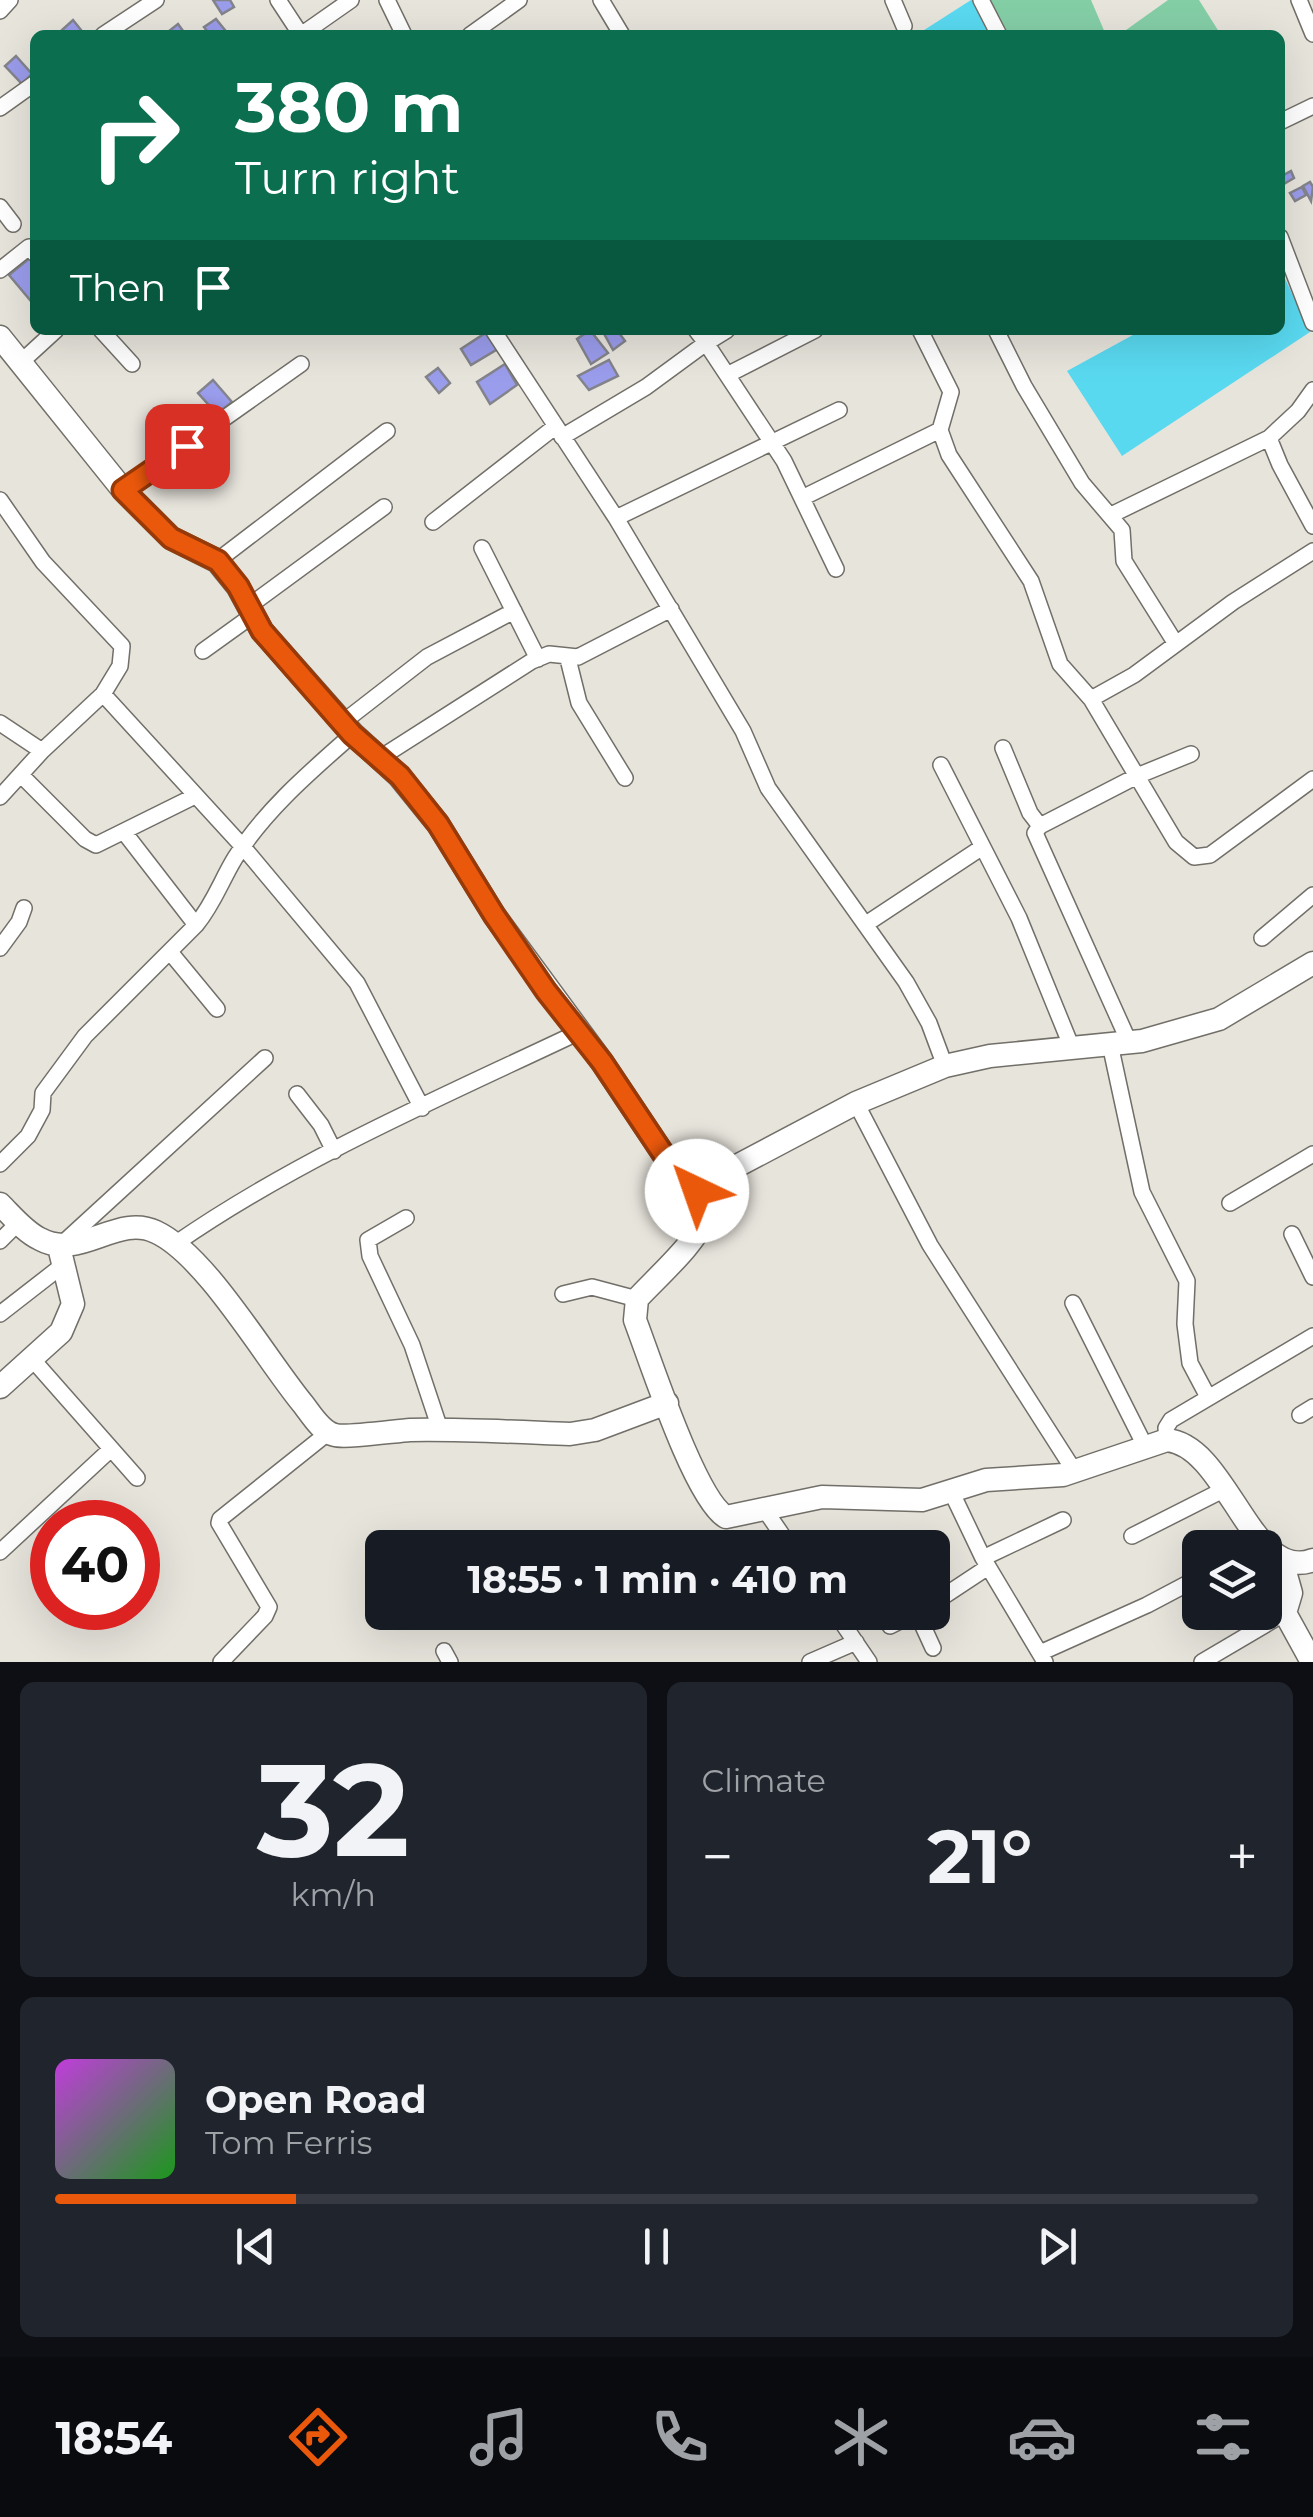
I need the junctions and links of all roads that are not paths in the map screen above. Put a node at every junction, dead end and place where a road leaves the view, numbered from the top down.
1 (10, 0) edge
2 (156, 0) edge
3 (278, 0) edge
4 (352, 0) edge
5 (387, 0) edge
6 (519, 0) edge
7 (601, 0) edge
8 (893, 0) edge
9 (982, 0) edge
10 (1299, 0) edge
11 (0, 10) edge
12 (126, 19) junction
13 (904, 26) dead end
14 (110, 30) edge
15 (135, 30) edge
16 (298, 30) edge
17 (308, 30) edge
18 (402, 30) edge
19 (483, 30) edge
20 (619, 30) edge
21 (997, 30) edge
22 (1313, 34) edge
23 (30, 87) edge
24 (1313, 106) edge
25 (0, 108) edge
26 (1285, 120) edge
27 (0, 207) edge
28 (12, 224) dead end
29 (30, 248) edge
30 (1285, 251) edge
31 (0, 270) edge
32 (1313, 323) edge
33 (51, 335) edge
34 (105, 335) edge
35 (496, 335) edge
36 (798, 335) edge
37 (922, 335) edge
38 (998, 335) edge
39 (701, 336) edge
40 (0, 338) edge
41 (20, 363) junction
42 (132, 364) dead end
43 (301, 364) dead end
44 (729, 374) junction
45 (1313, 390) edge
46 (839, 410) dead end
47 (940, 430) junction
48 (387, 431) dead end
49 (559, 431) junction
50 (1270, 438) junction
51 (773, 442) junction
52 (123, 490) junction
53 (802, 498) junction
54 (0, 500) edge
55 (384, 506) dead end
56 (1111, 515) junction
57 (616, 518) junction
58 (433, 522) dead end
59 (1313, 526) edge
60 (482, 548) dead end
61 (1313, 552) edge
62 (218, 561) junction
63 (836, 569) dead end
64 (670, 610) junction
65 (251, 611) junction
66 (514, 611) junction
67 (1176, 644) junction
68 (204, 652) dead end
69 (538, 658) junction
70 (568, 658) junction
71 (103, 694) junction
72 (1090, 699) junction
73 (0, 723) edge
74 (347, 728) junction
75 (1003, 748) dead end
76 (42, 752) junction
77 (1191, 754) dead end
78 (380, 758) junction
79 (942, 765) dead end
80 (22, 776) junction
81 (1137, 776) junction
82 (625, 778) dead end
83 (1313, 779) edge
84 (195, 796) junction
85 (0, 798) edge
86 (1040, 826) junction
87 (124, 832) junction
88 (244, 848) junction
89 (981, 848) junction
90 (1313, 895) edge
91 (24, 908) dead end
92 (866, 924) junction
93 (196, 925) junction
94 (1262, 938) dead end
95 (0, 948) edge
96 (170, 952) junction
97 (1313, 963) edge
98 (217, 1008) dead end
99 (578, 1032) junction
100 (1119, 1043) junction
101 (1072, 1048) junction
102 (265, 1058) dead end
103 (944, 1066) junction
104 (297, 1094) dead end
105 (856, 1102) junction
106 (422, 1108) junction
107 (334, 1151) junction
108 (1313, 1154) edge
109 (0, 1164) edge
110 (697, 1188) junction
111 (1230, 1203) dead end
112 (0, 1204) edge
113 (406, 1218) dead end
114 (19, 1222) junction
115 (1292, 1234) dead end
116 (0, 1242) edge
117 (175, 1244) junction
118 (61, 1256) junction
119 (1313, 1277) edge
120 (563, 1294) dead end
121 (638, 1299) junction
122 (1073, 1303) dead end
123 (0, 1314) edge
124 (1313, 1336) edge
125 (32, 1360) junction
126 (0, 1387) edge
127 (1208, 1397) junction
128 (668, 1403) junction
129 (329, 1432) junction
130 (442, 1432) junction
131 (1156, 1443) junction
132 (111, 1449) junction
133 (1075, 1472) junction
134 (137, 1478) dead end
135 (1225, 1488) junction
136 (951, 1491) junction
137 (765, 1510) junction
138 (1063, 1520) dead end
139 (779, 1530) edge
140 (1249, 1530) edge
141 (1132, 1536) dead end
142 (0, 1552) edge
143 (1282, 1561) joint
144 (1313, 1561) edge
145 (986, 1562) junction
146 (1182, 1587) edge
147 (950, 1590) edge
148 (1285, 1614) junction
149 (848, 1630) edge
150 (925, 1630) edge
151 (856, 1642) junction
152 (934, 1648) dead end
153 (1042, 1658) edge
154 (221, 1662) edge
155 (810, 1662) edge
156 (868, 1662) edge
157 (1202, 1662) edge
158 (1312, 1662) edge

1 - 11 street
2 - 12 street
3 - 16 street
4 - 17 street
5 - 18 street
6 - 19 street
7 - 20 street
8 - 13 street
9 - 21 street
10 - 22 street
12 - 14 street
12 - 15 street
23 - 25 street
24 - 26 street
27 - 28 street
29 - 31 street
30 - 32 street
33 - 41 street
34 - 42 street
35 - 49 street
36 - 44 street
37 - 47 street
38 - 56 street
39 - 44 street
39 - 49 street
40 - 41 street
41 - 52 street
43 - 52 street
44 - 51 street
45 - 50 street
46 - 51 street
47 - 53 street
47 - 72 street
48 - 62 street
49 - 57 street
49 - 58 street
50 - 56 street
50 - 59 street
51 - 53 street
51 - 57 street
52 - 62 street
53 - 63 street
54 - 71 street
55 - 65 street
56 - 67 street
57 - 64 street
60 - 66 street
61 - 67 street
62 - 65 street
64 - 70 street
64 - 92 street
65 - 68 street
65 - 74 street
66 - 69 street
66 - 74 street
67 - 72 street
69 - 70 street
69 - 78 street
70 - 82 street
71 - 76 street
71 - 84 street
72 - 81 street
73 - 76 street
74 - 78 street
74 - 88 street
75 - 86 street
76 - 80 street
77 - 81 street
78 - 99 street
79 - 89 street
80 - 85 street
80 - 87 street
81 - 83 street
81 - 86 street
84 - 87 street
84 - 88 street
86 - 100 street
87 - 93 street
88 - 93 street
88 - 106 street
89 - 92 street
89 - 101 street
90 - 94 street
91 - 95 street
92 - 103 street
93 - 96 street
96 - 98 street
96 - 109 street
97 - 100 street
99 - 106 street
99 - 110 street
100 - 101 street
100 - 127 street
101 - 103 street
102 - 118 street
103 - 105 street
104 - 107 street
105 - 110 street
105 - 133 street
106 - 107 street
107 - 117 street
108 - 111 street
110 - 121 street
112 - 114 street
113 - 130 street
114 - 116 street
114 - 118 street
115 - 119 street
117 - 118 street
117 - 129 street
118 - 123 street
118 - 125 street
120 - 121 street
121 - 128 street
122 - 131 street
124 - 127 street
125 - 126 street
125 - 132 street
127 - 131 street
128 - 130 street
128 - 137 street
129 - 130 street
129 - 154 street
131 - 133 street
131 - 135 street
132 - 134 street
132 - 142 street
133 - 136 street
135 - 140 street
135 - 141 street
136 - 137 street
136 - 145 street
137 - 139 street
138 - 145 street
143 - 144 street
143 - 148 street
145 - 147 street
145 - 153 street
146 - 153 street
148 - 157 street
148 - 158 street
149 - 151 street
150 - 152 street
151 - 155 street
151 - 156 street

